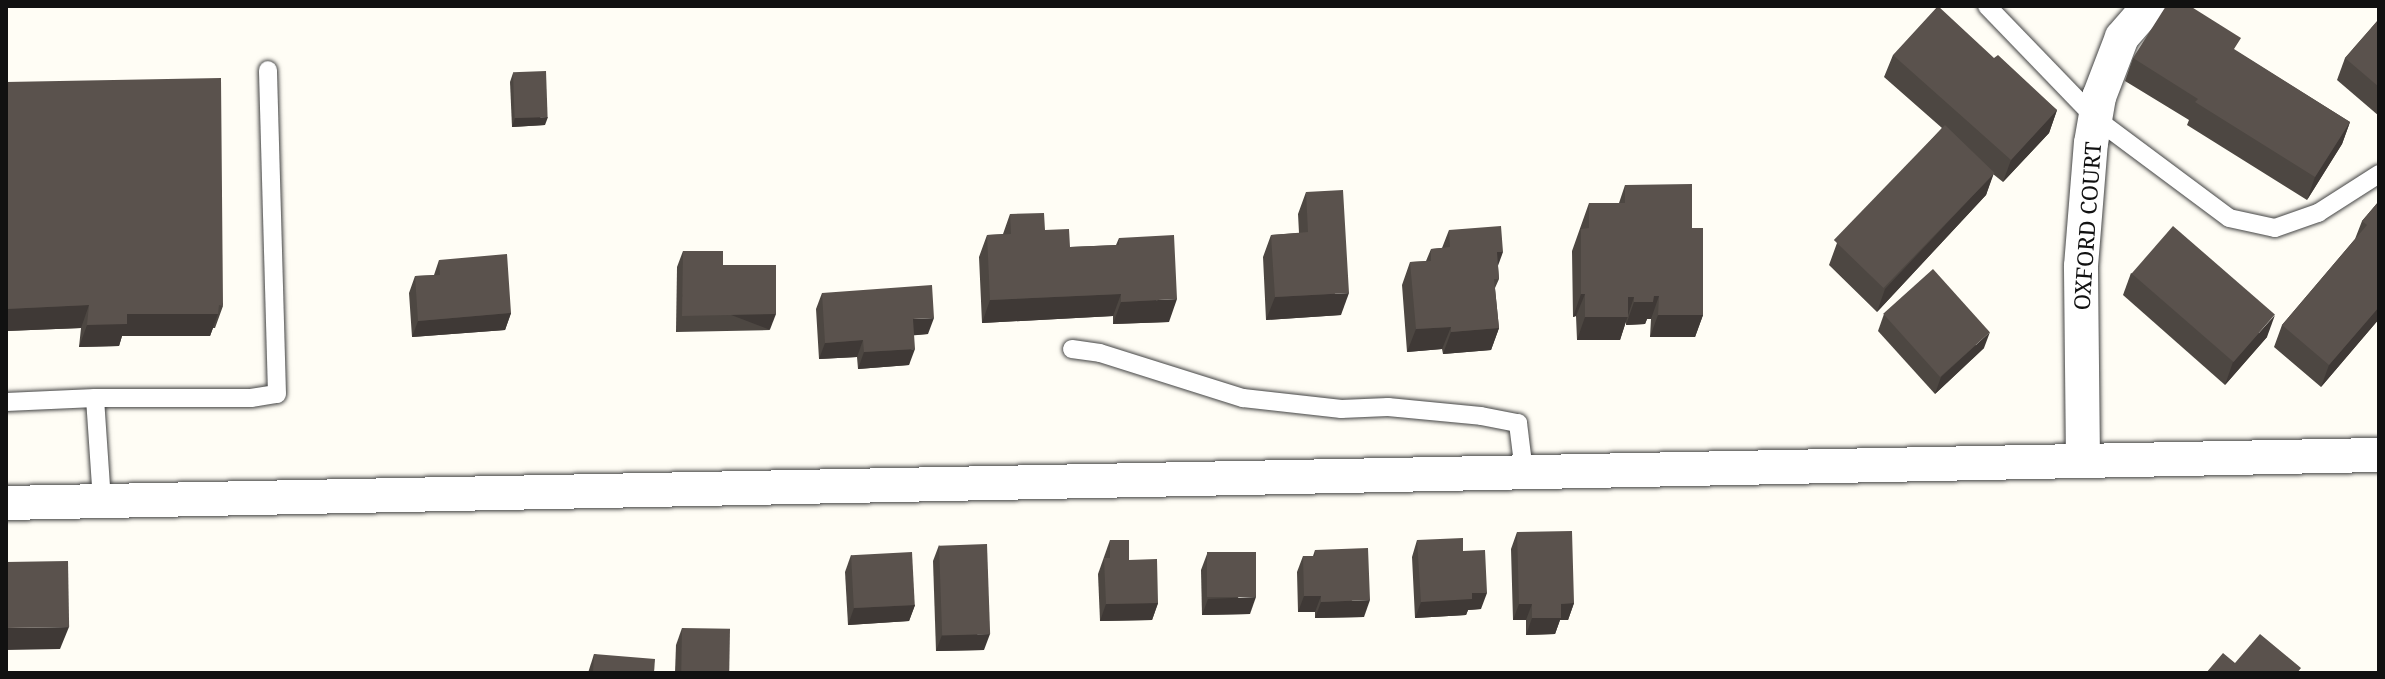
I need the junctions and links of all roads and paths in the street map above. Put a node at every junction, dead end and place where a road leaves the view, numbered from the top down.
1 (1987, 6) edge
2 (2149, 6) edge
3 (268, 70) dead end
4 (2095, 118) junction
5 (2379, 174) edge
6 (1072, 349) dead end
7 (95, 398) junction
8 (6, 402) edge
9 (2379, 455) edge
10 (2083, 461) junction
11 (1524, 472) junction
12 (102, 501) junction
13 (6, 503) edge

1 - 4 lane
2 - 4 street, OXFORD COURT
3 - 7 lane
4 - 5 lane
4 - 10 street, OXFORD COURT
6 - 11 lane
7 - 8 lane
7 - 12 lane
9 - 10 street
10 - 11 street
11 - 12 street
12 - 13 street

